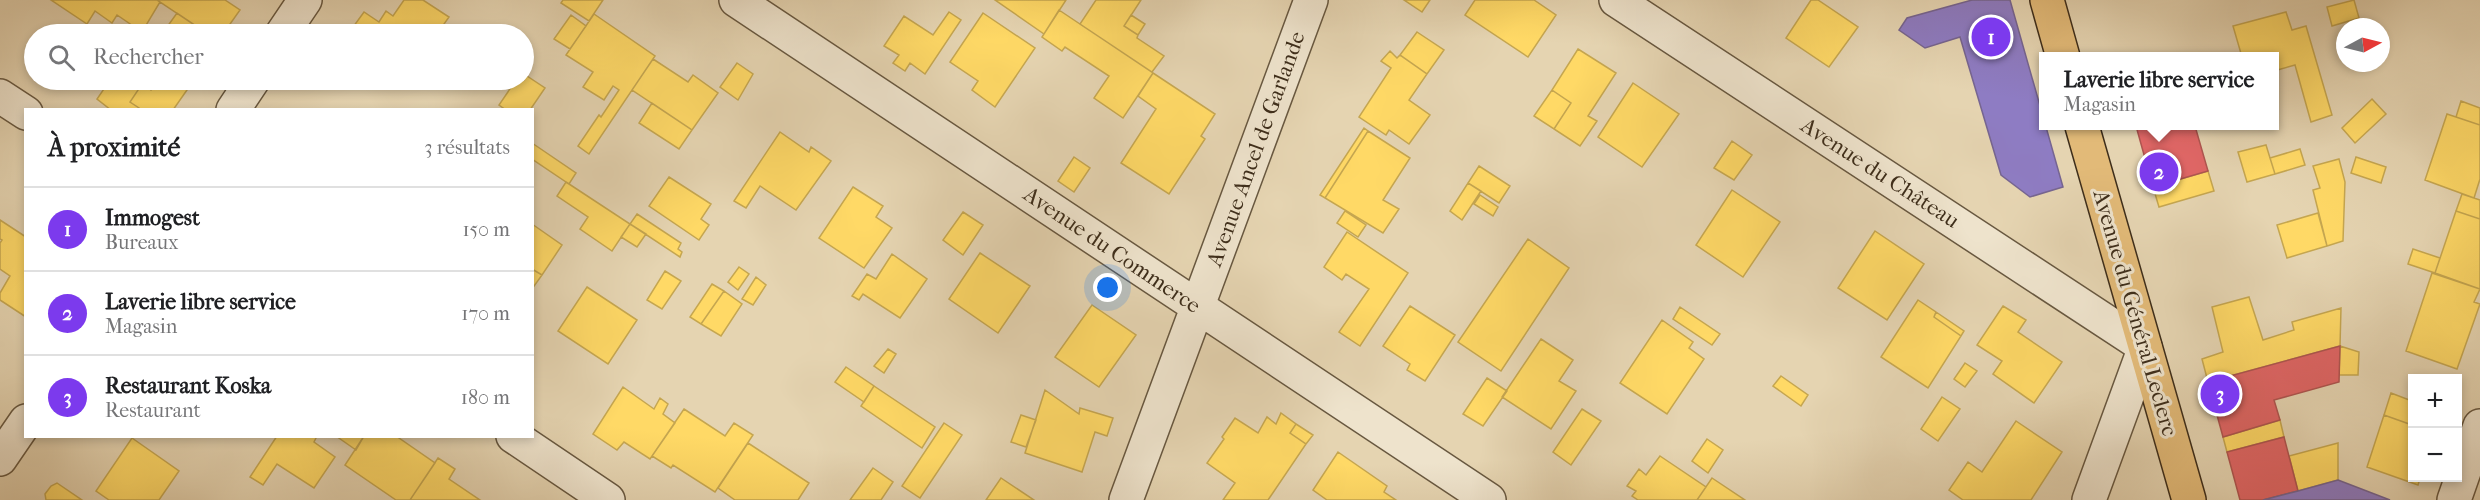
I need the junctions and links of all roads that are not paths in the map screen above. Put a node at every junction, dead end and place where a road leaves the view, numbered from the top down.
1 (305, 0) edge
2 (736, 0) edge
3 (1311, 0) edge
4 (1616, 0) edge
5 (2047, 0) edge
6 (289, 24) edge
7 (2062, 52) edge
8 (246, 90) edge
9 (0, 96) edge
10 (234, 108) edge
11 (24, 112) edge
12 (2083, 130) edge
13 (1198, 307) junction
14 (2145, 347) junction
15 (24, 424) edge
16 (2480, 426) edge
17 (516, 438) edge
18 (0, 459) edge
19 (608, 500) edge
20 (1126, 500) edge
21 (1489, 500) edge
22 (2089, 500) edge
23 (2189, 500) edge
24 (2454, 500) edge

1 - 6 street
2 - 13 street, Avenue du Commerce
3 - 13 street, Avenue Ancel de Garlande
4 - 14 street, Avenue du Château
5 - 7 main road
8 - 10 street
9 - 11 street
12 - 14 main road, Avenue du Général Leclerc
13 - 20 street, Avenue Ancel de Garlande
13 - 21 street, Avenue du Commerce
14 - 22 street
14 - 23 main road, Avenue du Général Leclerc
15 - 18 street
16 - 24 street
17 - 19 street

